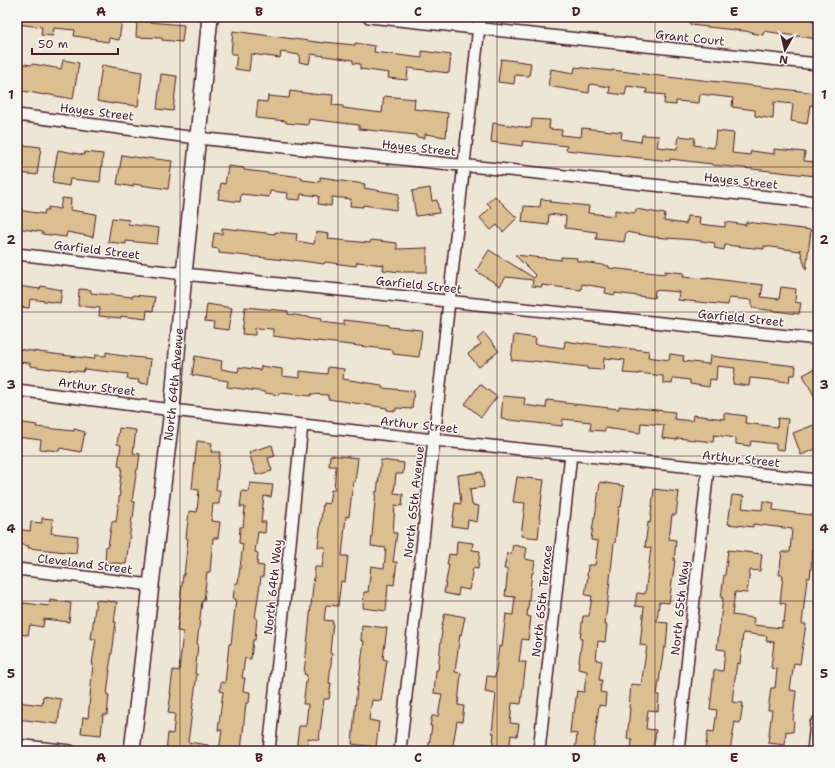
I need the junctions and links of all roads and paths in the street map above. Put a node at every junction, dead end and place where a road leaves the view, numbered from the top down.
1 (210, 17) edge
2 (369, 17) edge
3 (480, 17) edge
4 (478, 29) junction
5 (818, 64) edge
6 (17, 115) edge
7 (197, 138) junction
8 (463, 166) junction
9 (818, 202) edge
10 (17, 254) edge
11 (184, 274) junction
12 (449, 301) junction
13 (818, 339) edge
14 (17, 390) edge
15 (172, 410) junction
16 (302, 425) junction
17 (434, 440) junction
18 (571, 454) junction
19 (708, 468) junction
20 (818, 480) edge
21 (17, 569) edge
22 (151, 585) junction
23 (818, 724) edge
24 (17, 745) edge
25 (70, 751) edge
26 (132, 751) edge
27 (269, 751) edge
28 (400, 751) edge
29 (539, 751) edge
30 (678, 751) edge
31 (815, 751) edge

1 - 7 street, North 64th Avenue
2 - 4 street, Grant Court
3 - 4 street, North 65th Avenue
4 - 5 street, Grant Court
4 - 8 street, North 65th Avenue
6 - 7 street, Hayes Street
7 - 8 street, Hayes Street
7 - 11 street, North 64th Avenue
8 - 9 street, Hayes Street
8 - 12 street, North 65th Avenue
10 - 11 street, Garfield Street
11 - 12 street, Garfield Street
11 - 15 street, North 64th Avenue
12 - 13 street, Garfield Street
12 - 17 street, North 65th Avenue
14 - 15 street, Arthur Street
15 - 16 street, Arthur Street
15 - 22 street, North 64th Avenue
16 - 17 street, Arthur Street
16 - 27 street, North 64th Way
17 - 18 street, Arthur Street
17 - 28 street, North 65th Avenue
18 - 19 street, Arthur Street
18 - 29 street, North 65th Terrace
19 - 20 street, Arthur Street
19 - 30 street, North 65th Way
21 - 22 street, Cleveland Street
22 - 26 street, North 64th Avenue
23 - 31 street
24 - 25 street

